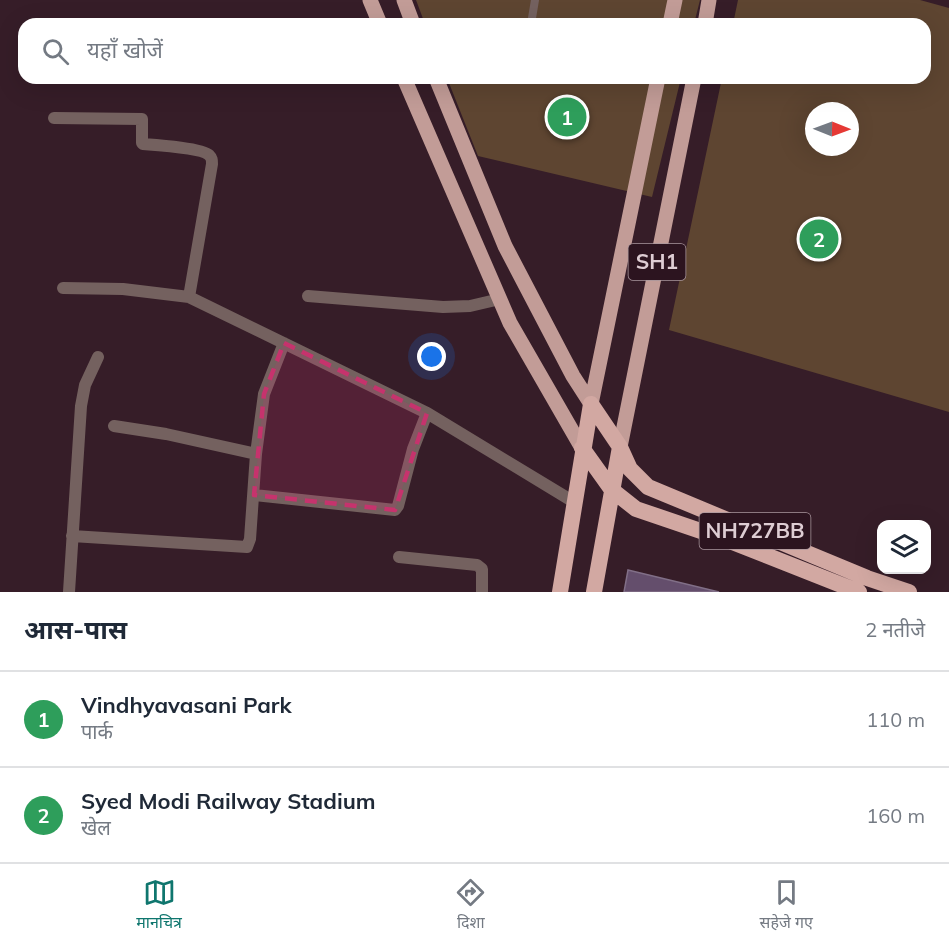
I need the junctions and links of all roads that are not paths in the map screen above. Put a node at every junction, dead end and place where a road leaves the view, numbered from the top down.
1 (370, 0) edge
2 (404, 0) edge
3 (535, 0) edge
4 (675, 0) edge
5 (709, 0) edge
6 (378, 18) edge
7 (412, 18) edge
8 (532, 18) edge
9 (671, 18) edge
10 (706, 18) edge
11 (407, 84) edge
12 (438, 84) edge
13 (657, 84) edge
14 (693, 84) edge
15 (54, 118) dead end
16 (63, 288) dead end
17 (308, 296) dead end
18 (189, 297) junction
19 (500, 299) junction
20 (284, 343) junction
21 (98, 357) dead end
22 (591, 404) junction
23 (426, 413) junction
24 (114, 426) dead end
25 (620, 447) junction
26 (582, 448) junction
27 (256, 454) junction
28 (612, 490) junction
29 (254, 495) junction
30 (574, 502) junction
31 (736, 523) junction
32 (72, 536) junction
33 (730, 541) junction
34 (399, 557) dead end
35 (862, 587) edge
36 (69, 592) edge
37 (482, 592) edge
38 (560, 592) edge
39 (594, 592) edge
40 (909, 592) edge

1 - 6 main road
2 - 7 main road
3 - 8 lane
4 - 9 main road
5 - 10 main road
11 - 19 main road
12 - 22 main road
13 - 22 main road, SH1
14 - 25 main road, SH1
15 - 18 street
16 - 18 street
17 - 19 street
18 - 20 street
19 - 26 main road
20 - 23 street
20 - 27 street
21 - 32 street
22 - 25 highway, NH727BB
22 - 26 highway
23 - 29 street
23 - 30 street
24 - 27 street
25 - 28 highway
25 - 31 highway, NH727BB
26 - 28 highway, NH727BB
26 - 30 highway
27 - 29 street
28 - 33 highway, NH727BB
28 - 39 highway
29 - 32 street
30 - 38 highway
31 - 33 highway
31 - 35 highway, NH727BB
32 - 36 street
33 - 35 highway, NH727BB
34 - 37 street
35 - 40 highway, NH727BB

